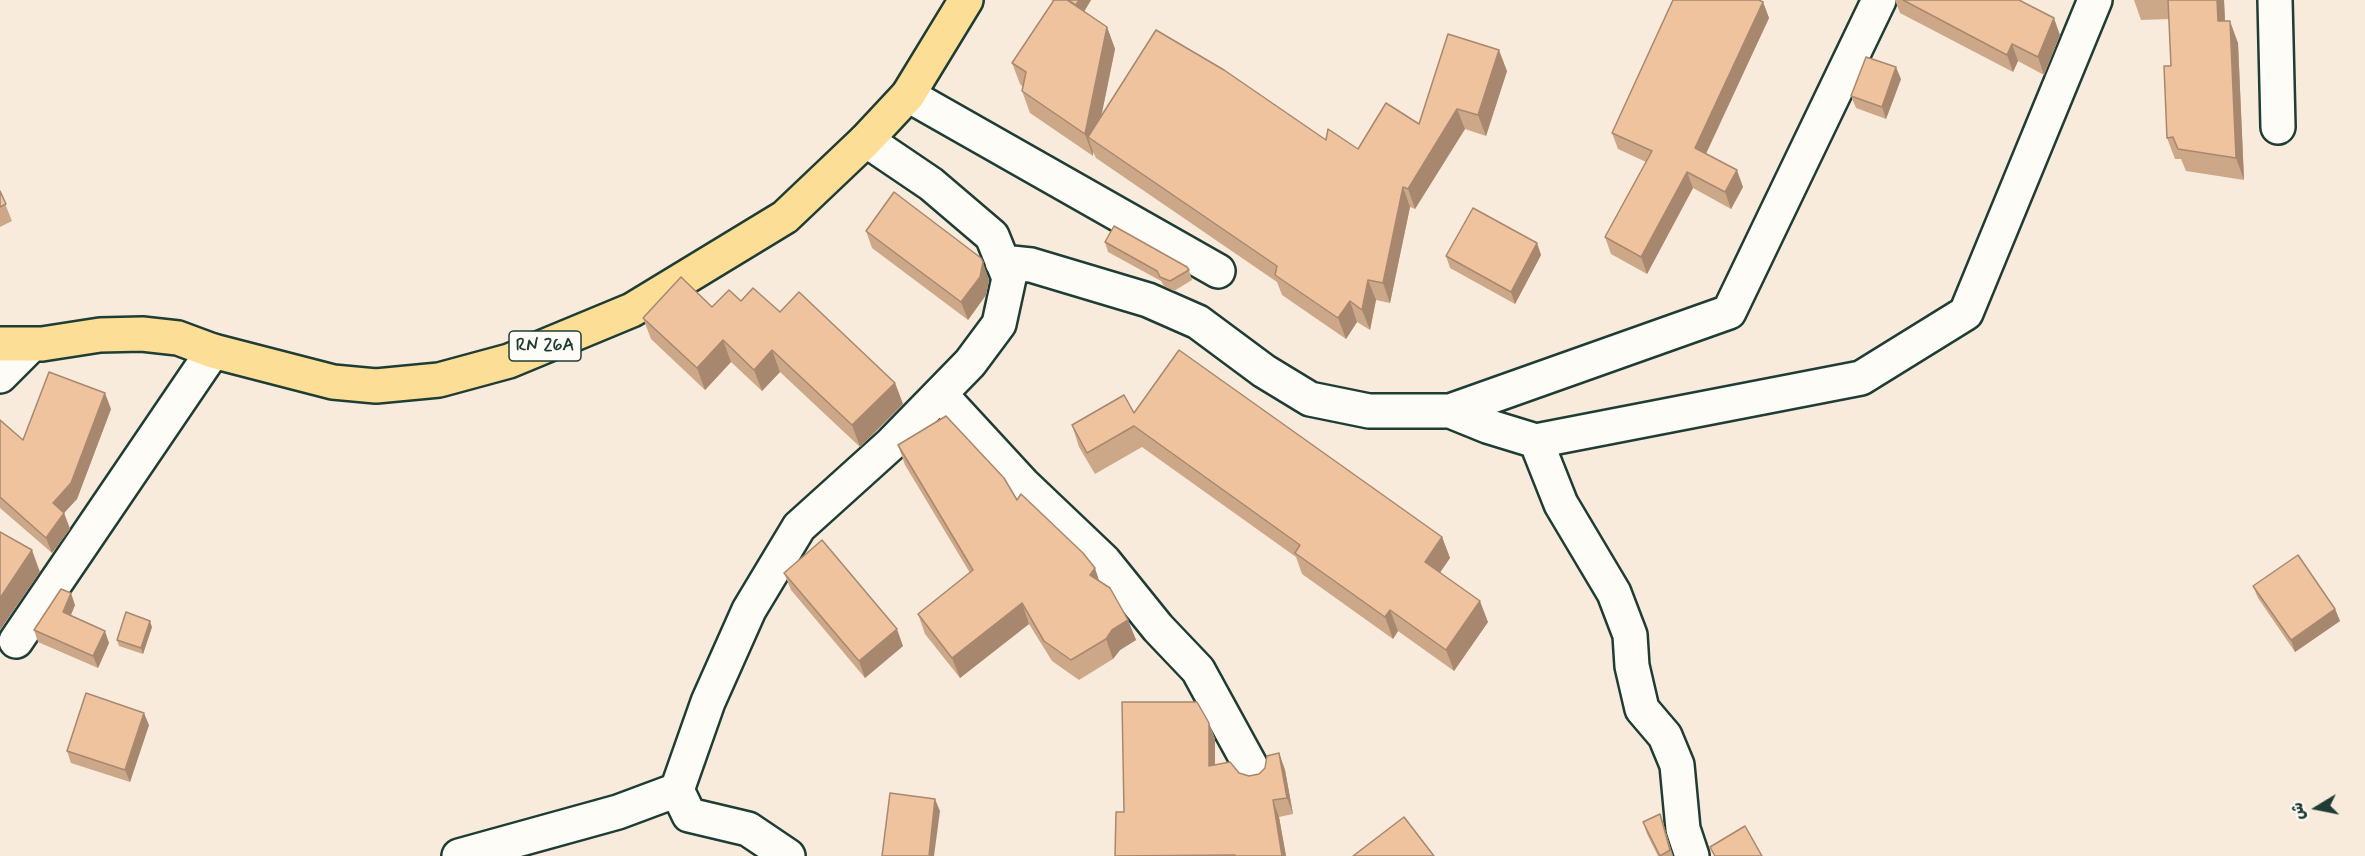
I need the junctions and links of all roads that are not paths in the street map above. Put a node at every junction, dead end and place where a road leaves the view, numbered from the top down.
1 (966, 0) edge
2 (1879, 0) edge
3 (2095, 0) edge
4 (2276, 0) edge
5 (908, 95) junction
6 (2278, 127) dead end
7 (866, 140) junction
8 (1002, 262) junction
9 (1218, 271) dead end
10 (15, 344) edge
11 (213, 351) junction
12 (0, 376) edge
13 (940, 394) junction
14 (1450, 411) junction
15 (1536, 441) junction
16 (16, 641) dead end
17 (1255, 774) edge
18 (677, 790) junction
19 (459, 856) edge
20 (788, 856) edge
21 (1692, 856) edge

1 - 5 main road, RN 26A
2 - 14 street
3 - 15 street
4 - 6 street
5 - 7 main road, RN 26A
5 - 9 street
7 - 8 street
7 - 11 main road, RN 26A
8 - 13 street
8 - 14 street
10 - 11 main road, RN 26A
10 - 12 street
11 - 16 street
13 - 17 street
13 - 18 street
14 - 15 street
15 - 21 street
18 - 19 street
18 - 20 street

